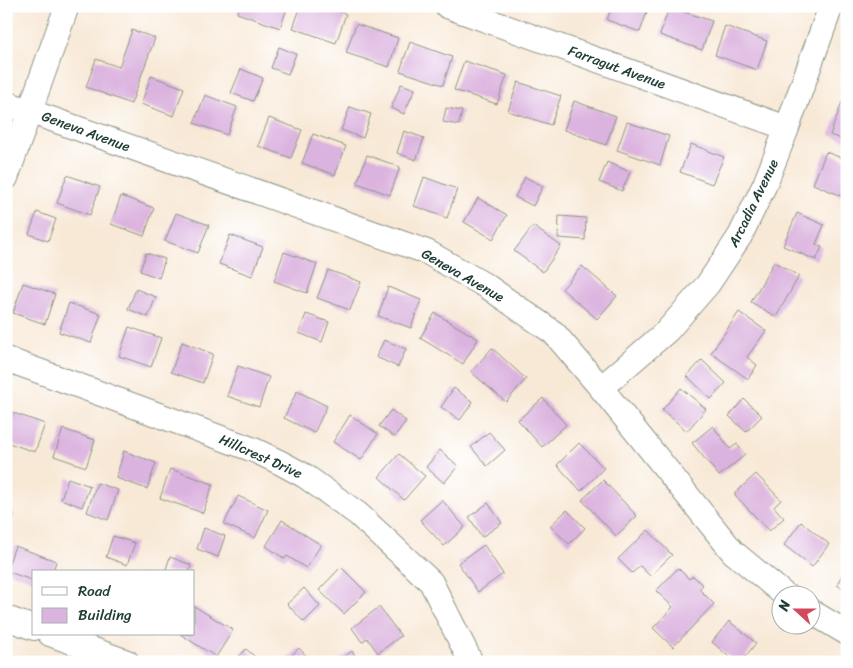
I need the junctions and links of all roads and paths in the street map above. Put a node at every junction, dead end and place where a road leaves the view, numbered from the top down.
1 (67, 6) edge
2 (447, 6) edge
3 (831, 6) edge
4 (6, 103) edge
5 (30, 111) junction
6 (787, 128) junction
7 (6, 178) edge
8 (6, 359) edge
9 (602, 388) junction
10 (774, 586) edge
11 (820, 617) edge
12 (6, 618) edge
13 (32, 627) edge
14 (847, 633) edge
15 (56, 636) edge
16 (127, 662) edge
17 (471, 662) edge

1 - 5 street
2 - 6 street, Farragut Avenue
3 - 6 street, Arcadia Avenue
4 - 5 street, Geneva Avenue
5 - 7 street
5 - 9 street, Geneva Avenue
6 - 9 street, Arcadia Avenue
8 - 17 street, Hillcrest Drive
9 - 10 street, Geneva Avenue
11 - 14 street
12 - 13 street
15 - 16 street

